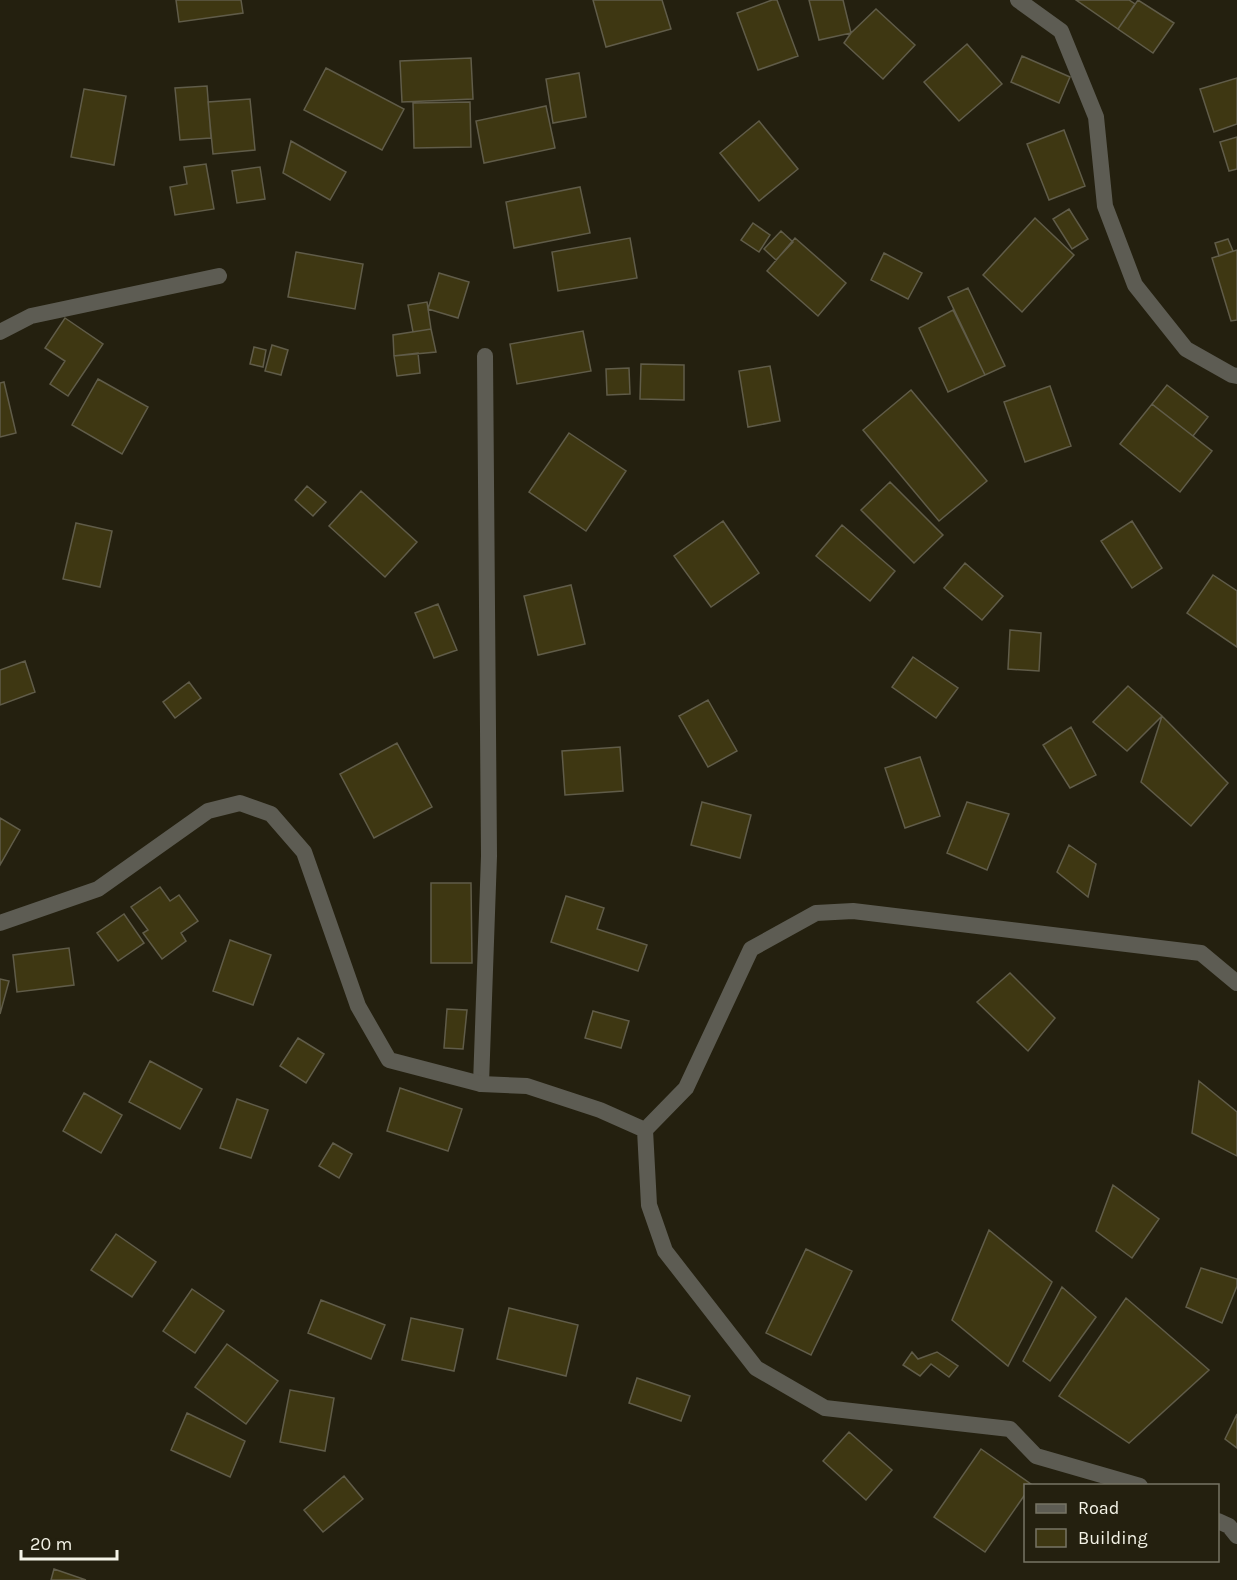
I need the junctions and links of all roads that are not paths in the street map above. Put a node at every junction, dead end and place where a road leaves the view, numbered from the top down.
1 (1018, 0) edge
2 (219, 276) dead end
3 (0, 332) edge
4 (485, 356) dead end
5 (1237, 376) edge
6 (0, 923) edge
7 (1237, 983) edge
8 (481, 1084) junction
9 (645, 1130) junction
10 (1136, 1484) edge
11 (1219, 1521) edge
12 (1237, 1536) edge

1 - 5 street
2 - 3 street
4 - 8 street
6 - 8 street
7 - 9 street
8 - 9 street
9 - 10 street
11 - 12 street

